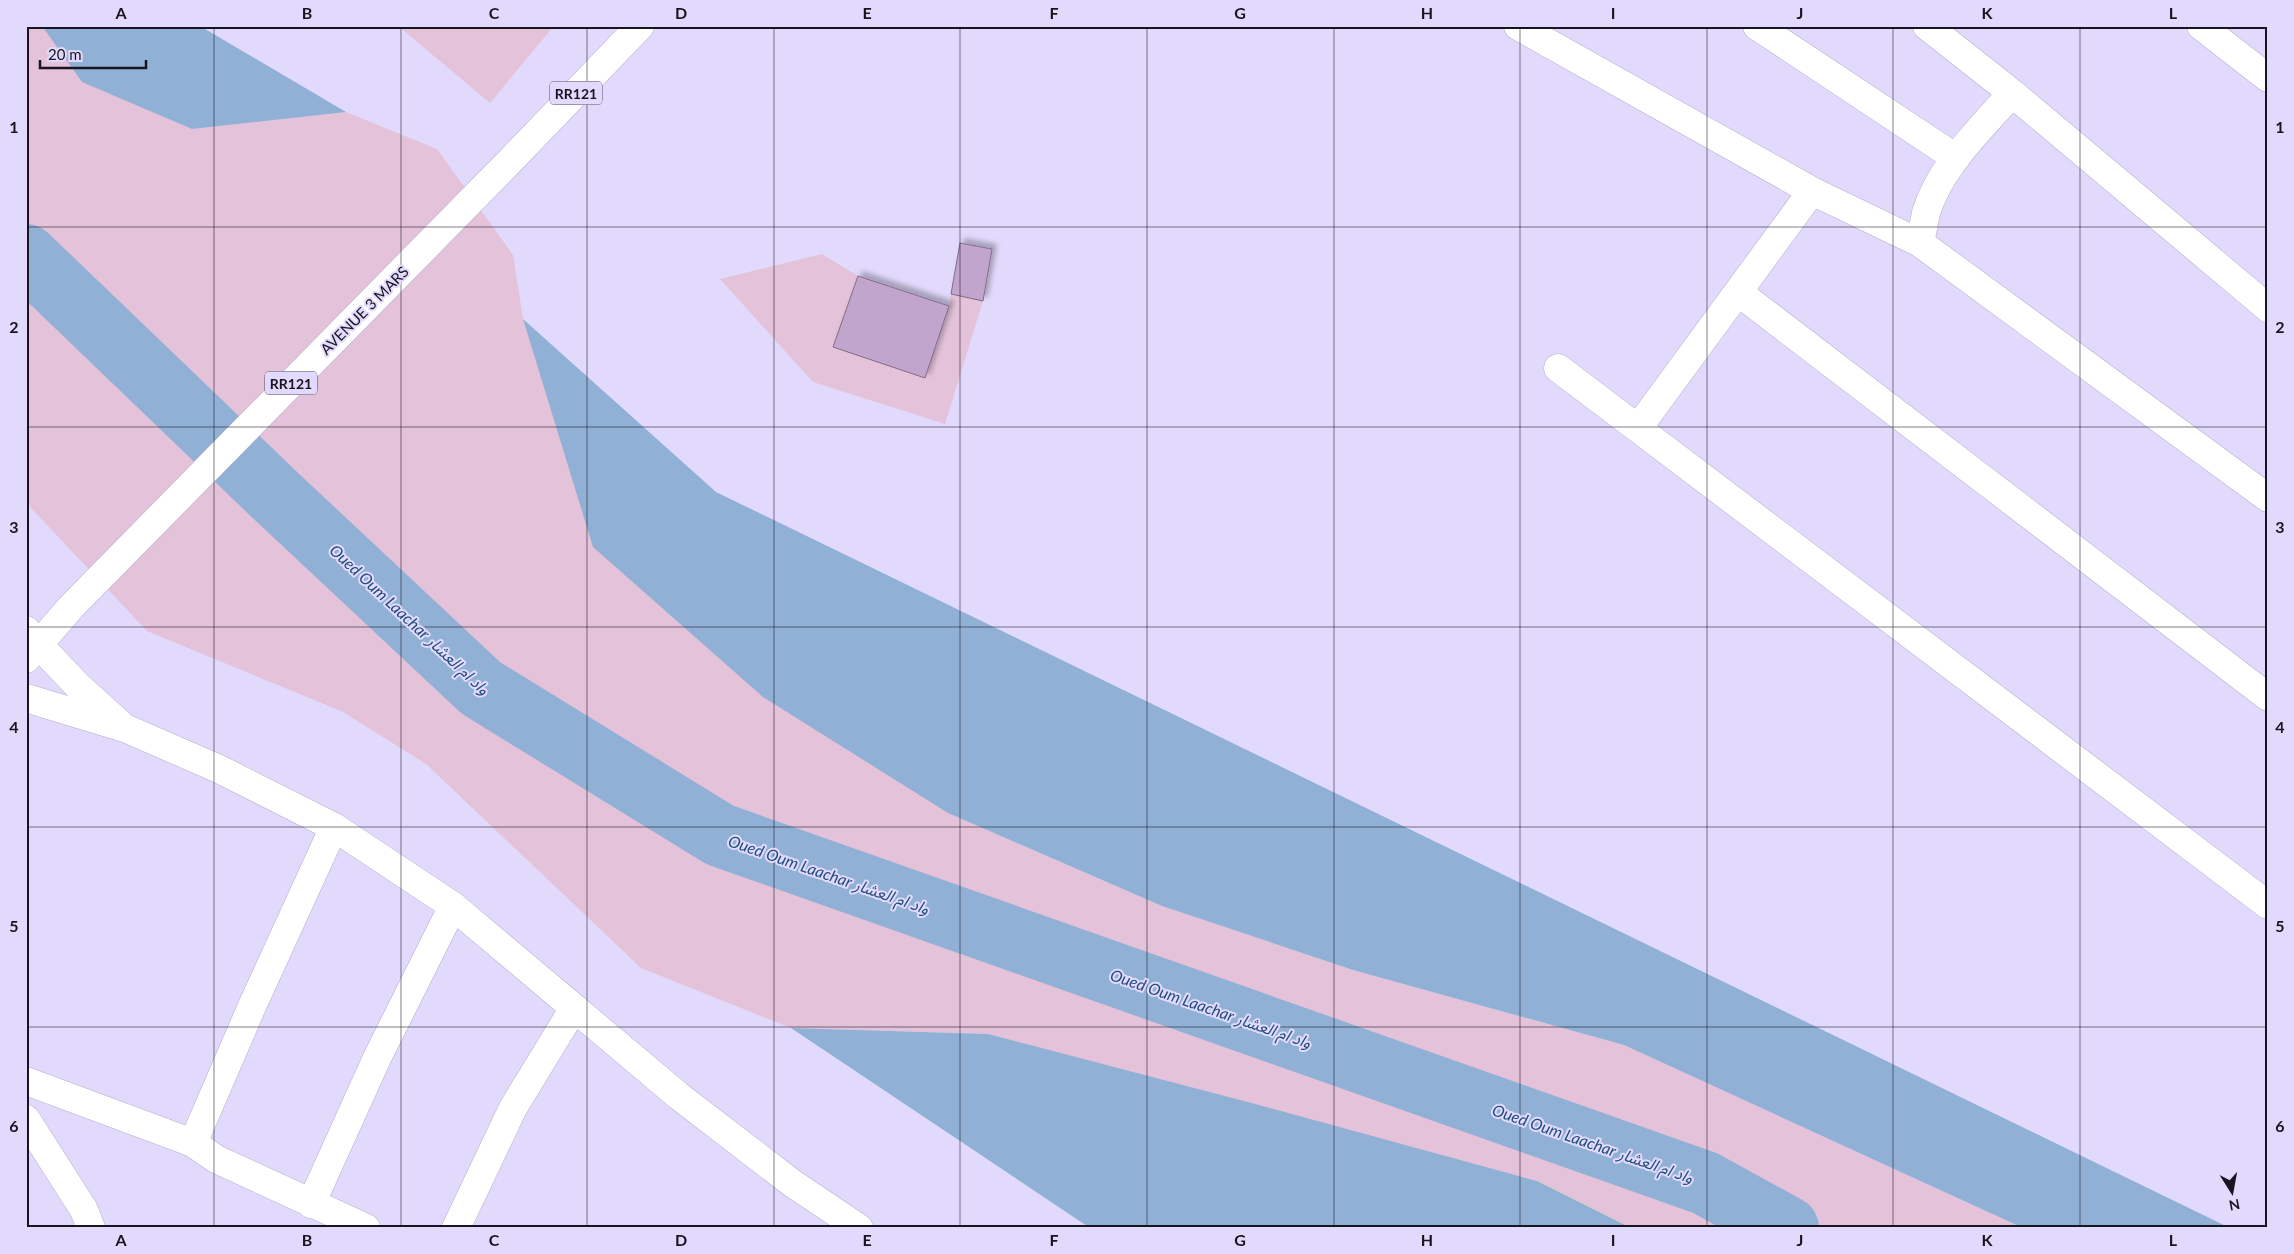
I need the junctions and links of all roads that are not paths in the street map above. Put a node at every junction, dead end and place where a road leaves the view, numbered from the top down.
1 (640, 26) edge
2 (1518, 26) edge
3 (1757, 26) edge
4 (1927, 26) edge
5 (2201, 26) edge
6 (2268, 78) edge
7 (2012, 93) junction
8 (1956, 158) junction
9 (1812, 191) junction
10 (1920, 243) junction
11 (1738, 292) junction
12 (2268, 308) edge
13 (1558, 368) dead end
14 (1638, 428) junction
15 (2268, 498) edge
16 (30, 644) edge
17 (2268, 697) edge
18 (26, 698) edge
19 (124, 728) junction
20 (334, 827) junction
21 (2268, 904) edge
22 (452, 906) junction
23 (574, 1008) junction
24 (26, 1081) edge
25 (26, 1120) edge
26 (193, 1143) junction
27 (311, 1204) junction
28 (91, 1228) edge
29 (366, 1228) edge
30 (456, 1228) edge
31 (859, 1228) edge

1 - 16 street, AVENUE 3 MARS / RR121
2 - 9 street
3 - 8 street
4 - 7 street
5 - 6 street
7 - 8 street
7 - 12 street
8 - 10 street
9 - 10 street
9 - 11 street
10 - 15 street
11 - 14 street
11 - 17 street
13 - 14 street
14 - 21 street
16 - 19 street
18 - 19 street
19 - 20 street
20 - 22 street
20 - 26 street
22 - 23 street
22 - 27 street
23 - 30 street
23 - 31 street
24 - 26 street
25 - 28 street
26 - 27 street
27 - 29 street

